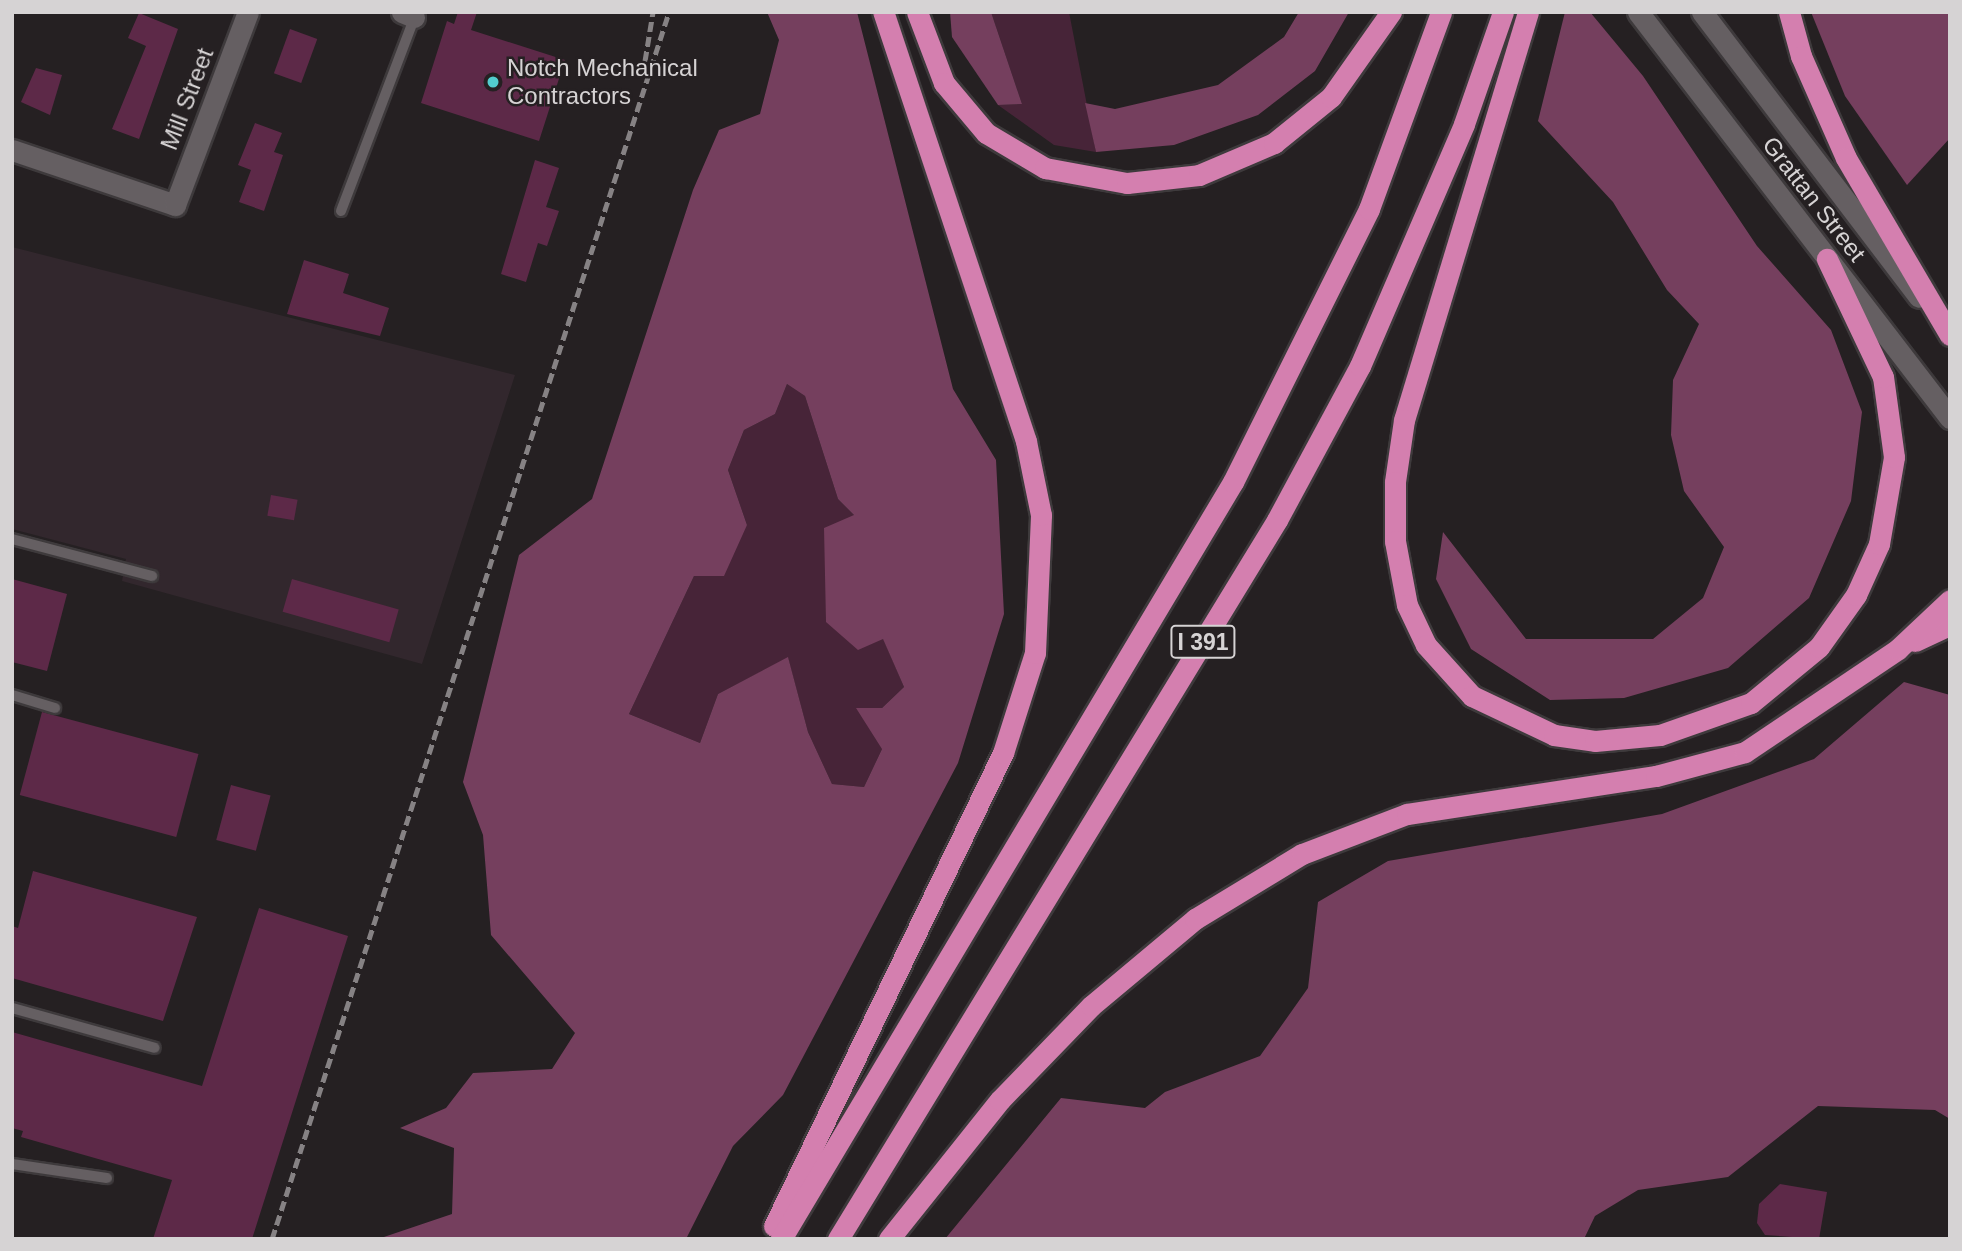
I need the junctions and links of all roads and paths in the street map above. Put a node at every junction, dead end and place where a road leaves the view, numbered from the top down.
1 (248, 12) edge
2 (883, 12) edge
3 (917, 12) edge
4 (1391, 12) edge
5 (1441, 12) edge
6 (1503, 12) edge
7 (1528, 12) edge
8 (1638, 12) edge
9 (1702, 12) edge
10 (1789, 12) edge
11 (411, 14) edge
12 (12, 150) edge
13 (341, 211) dead end
14 (1827, 259) junction
15 (1950, 336) edge
16 (1950, 418) edge
17 (12, 539) edge
18 (152, 576) dead end
19 (1950, 600) edge
20 (1950, 625) edge
21 (1898, 649) junction
22 (12, 695) edge
23 (55, 708) dead end
24 (12, 1008) edge
25 (155, 1048) dead end
26 (12, 1164) edge
27 (107, 1178) dead end
28 (768, 1239) edge
29 (781, 1239) edge
30 (838, 1239) edge
31 (889, 1239) edge

1 - 12 main road, Mill Street
2 - 28 highway
3 - 4 highway
5 - 29 highway, I 391
6 - 30 highway, I 391
7 - 14 highway
8 - 14 main road, Grattan Street
9 - 15 main road, Grattan Street
10 - 15 highway
11 - 13 lane
14 - 16 main road, Grattan Street
17 - 18 lane
19 - 21 highway
20 - 21 highway
21 - 31 highway
22 - 23 lane
24 - 25 lane
26 - 27 lane

